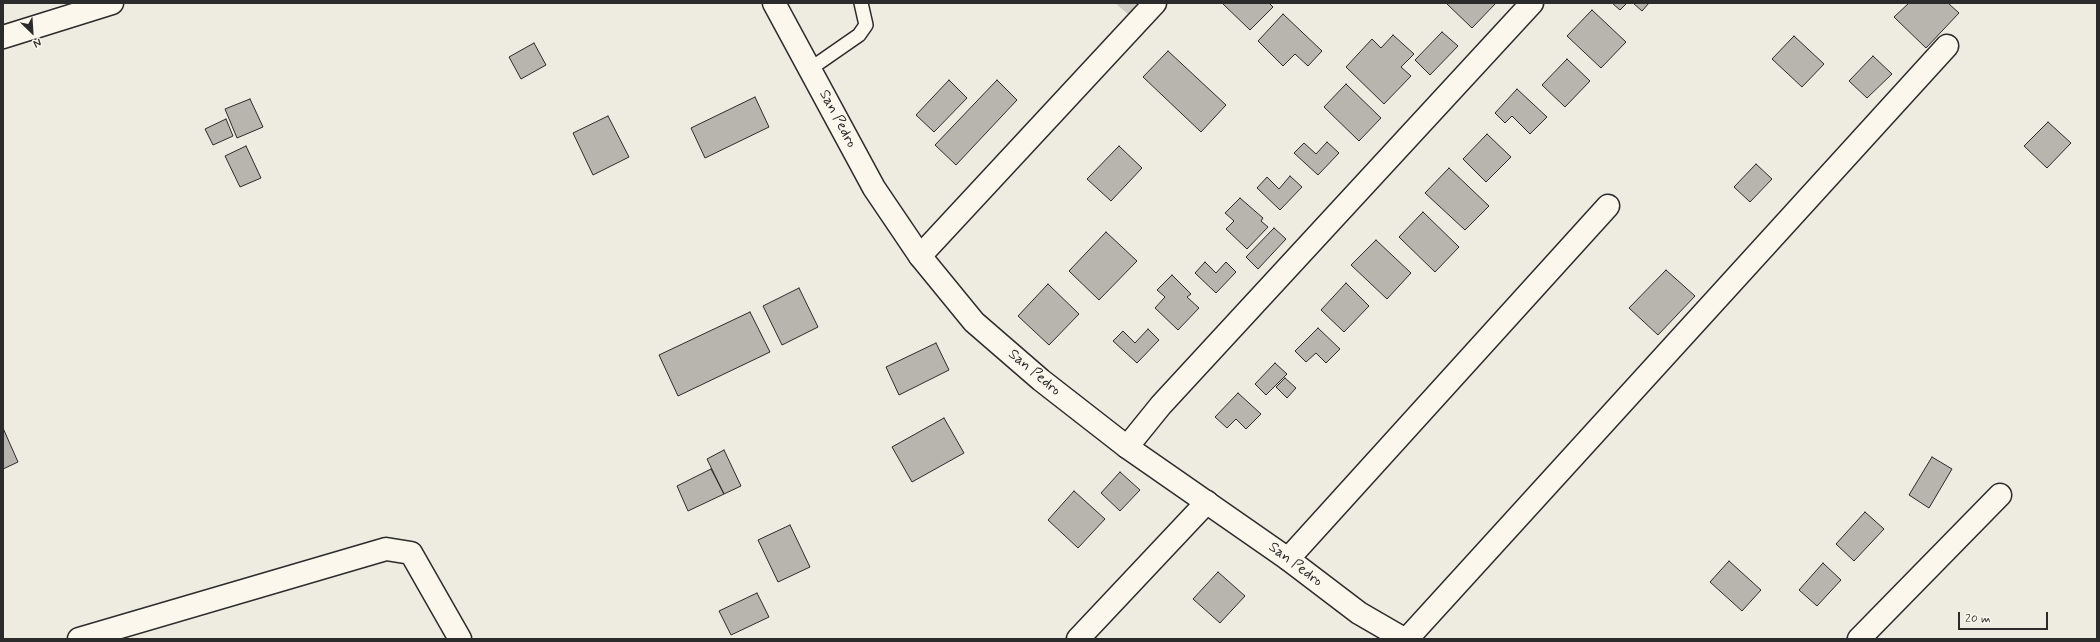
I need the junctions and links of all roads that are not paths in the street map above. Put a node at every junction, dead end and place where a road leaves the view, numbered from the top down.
1 (112, 3) edge
2 (774, 3) edge
3 (861, 3) edge
4 (1155, 3) edge
5 (1532, 3) edge
6 (3, 37) edge
7 (1947, 46) dead end
8 (810, 69) junction
9 (1608, 206) dead end
10 (920, 256) junction
11 (1127, 447) junction
12 (2000, 495) dead end
13 (1207, 502) junction
14 (1288, 559) junction
15 (79, 639) edge
16 (460, 639) edge
17 (1078, 639) edge
18 (1406, 639) edge
19 (1859, 639) edge

1 - 6 street
2 - 8 street, San Pedro
3 - 8 lane
4 - 10 street
5 - 11 street
7 - 18 street
8 - 10 street, San Pedro
9 - 14 street
10 - 11 street, San Pedro
11 - 13 street, San Pedro
12 - 19 street
13 - 14 street, San Pedro
13 - 17 street
14 - 18 street, San Pedro
15 - 16 street

